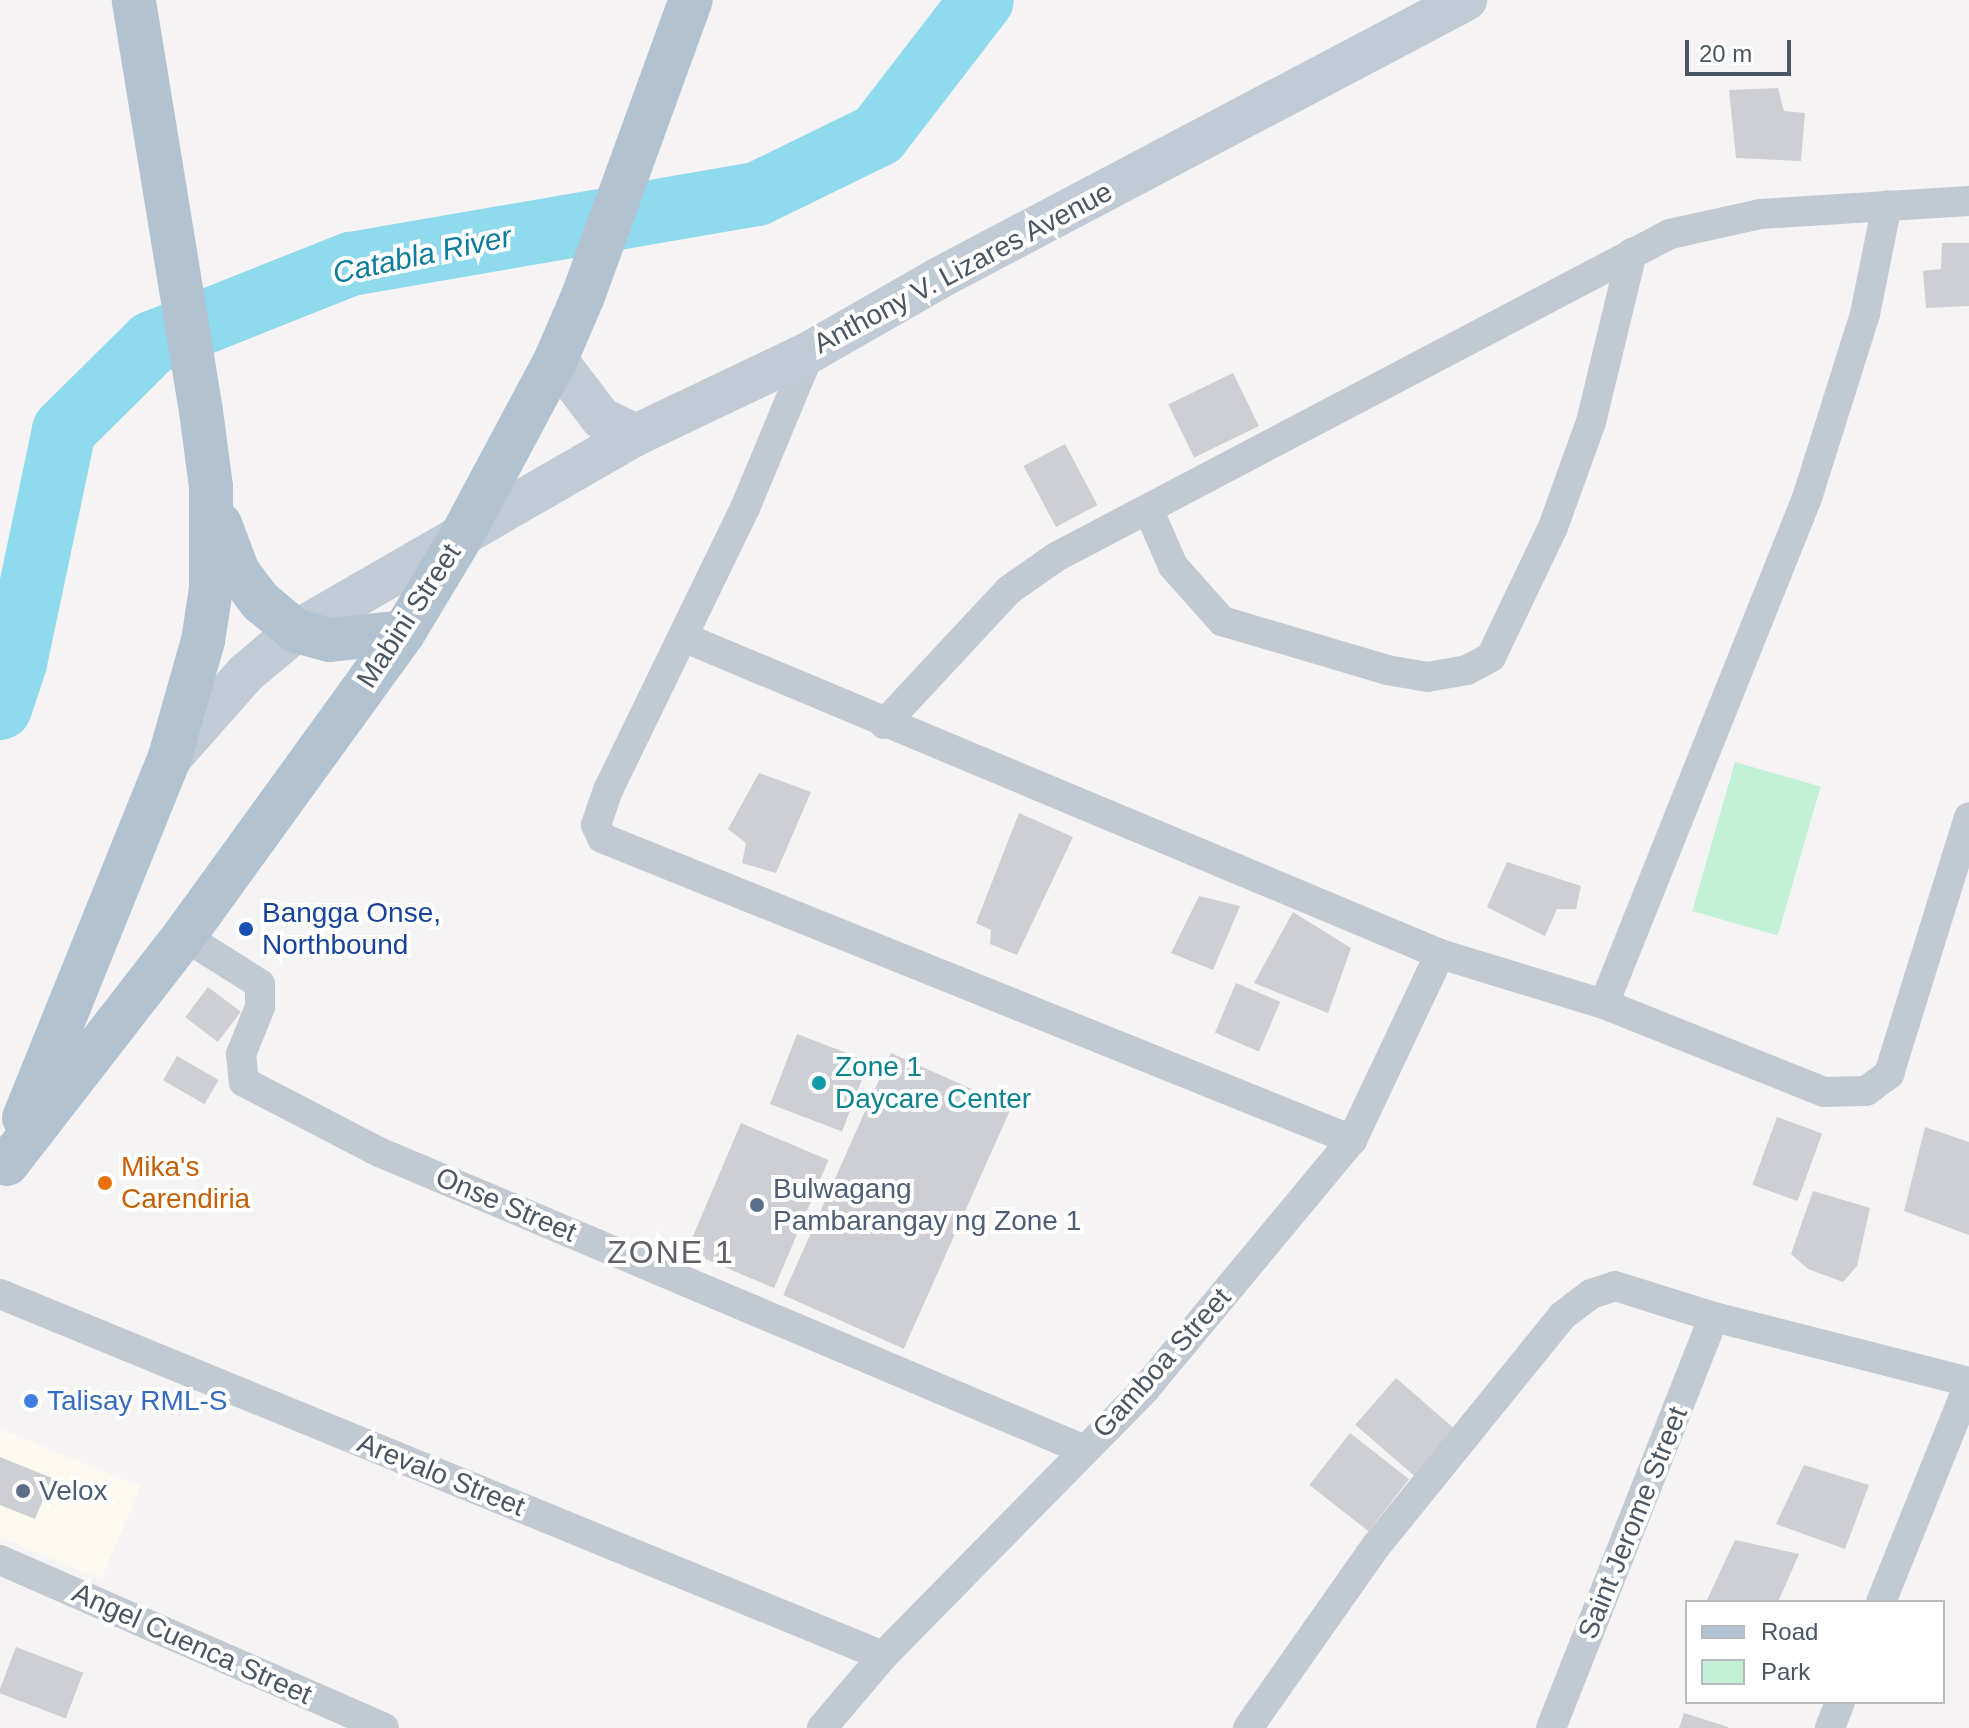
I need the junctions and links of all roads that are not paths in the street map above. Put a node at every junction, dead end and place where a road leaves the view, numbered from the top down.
1 (134, 0) edge
2 (691, 0) edge
3 (1465, 0) edge
4 (1969, 201) edge
5 (1887, 205) junction
6 (1632, 253) junction
7 (810, 352) junction
8 (556, 359) junction
9 (636, 435) junction
10 (211, 487) junction
11 (1149, 511) junction
12 (461, 537) junction
13 (296, 631) junction
14 (404, 632) junction
15 (683, 637) junction
16 (884, 724) junction
17 (169, 760) junction
18 (1969, 817) edge
19 (184, 936) junction
20 (1440, 954) junction
21 (1604, 1004) junction
22 (1352, 1140) junction
23 (3, 1172) edge
24 (0, 1294) edge
25 (1714, 1317) junction
26 (1969, 1383) edge
27 (1082, 1449) junction
28 (0, 1560) edge
29 (1882, 1600) edge
30 (883, 1656) junction
31 (1839, 1704) edge
32 (384, 1728) edge
33 (822, 1728) edge
34 (1248, 1728) edge
35 (1551, 1728) edge
36 (1830, 1728) edge

1 - 10 main road, Mabini Street
2 - 8 main road, Mabini Street
3 - 7 main road, Anthony V. Lizares Avenue
4 - 5 street
5 - 6 street
5 - 21 street
6 - 11 street
6 - 11 street
7 - 9 main road, Anthony V. Lizares Avenue
7 - 15 street
8 - 9 main road
8 - 12 main road, Mabini Street
9 - 12 main road, Anthony V. Lizares Avenue
10 - 13 main road
10 - 17 main road, Mabini Street
11 - 16 street
12 - 13 main road, Anthony V. Lizares Avenue
12 - 14 main road, Mabini Street
13 - 14 main road
13 - 17 main road, Anthony V. Lizares Avenue
14 - 19 main road, Mabini Street
15 - 16 street
15 - 22 street
16 - 20 street
17 - 23 main road, Mabini Street
18 - 21 street
19 - 23 main road, Mabini Street
19 - 27 street, Onse Street
20 - 21 street
20 - 22 street, Gamboa Street
22 - 27 street, Gamboa Street
24 - 30 street, Arevalo Street
25 - 26 street
25 - 34 street
25 - 35 street, Saint Jerome Street
26 - 29 street
27 - 30 street, Gamboa Street
28 - 32 street, Angel Cuenca Street
30 - 33 street, Gamboa Street
31 - 36 street

